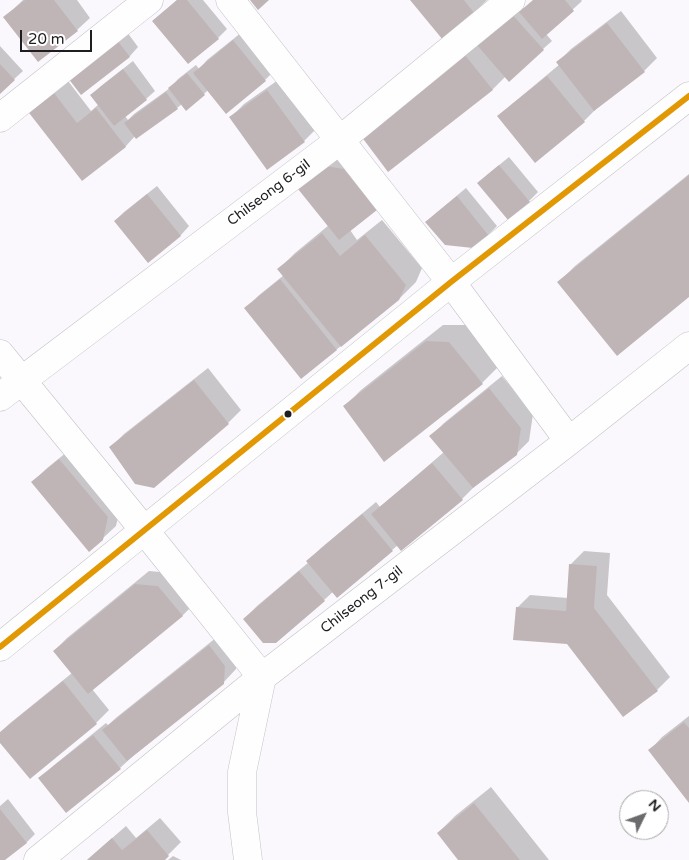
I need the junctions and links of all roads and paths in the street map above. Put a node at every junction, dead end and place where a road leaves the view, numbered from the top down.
1 (149, 0) edge
2 (230, 0) edge
3 (510, 0) edge
4 (689, 96) edge
5 (0, 118) edge
6 (340, 140) junction
7 (451, 282) junction
8 (689, 346) edge
9 (0, 354) edge
10 (21, 380) junction
11 (0, 397) edge
12 (569, 441) junction
13 (145, 530) junction
14 (0, 648) edge
15 (262, 678) junction
16 (38, 860) edge
17 (248, 860) edge

1 - 5 street
2 - 6 street
3 - 6 street, Chilseong 6-gil
4 - 7 street
6 - 7 street
6 - 10 street, Chilseong 6-gil
7 - 12 street
7 - 13 street
8 - 12 street, Chilseong 7-gil
9 - 10 street
10 - 11 street, Chilseong 6-gil
10 - 13 street
12 - 15 street, Chilseong 7-gil
13 - 14 street
13 - 15 street
15 - 16 street, Chilseong 7-gil
15 - 17 street

